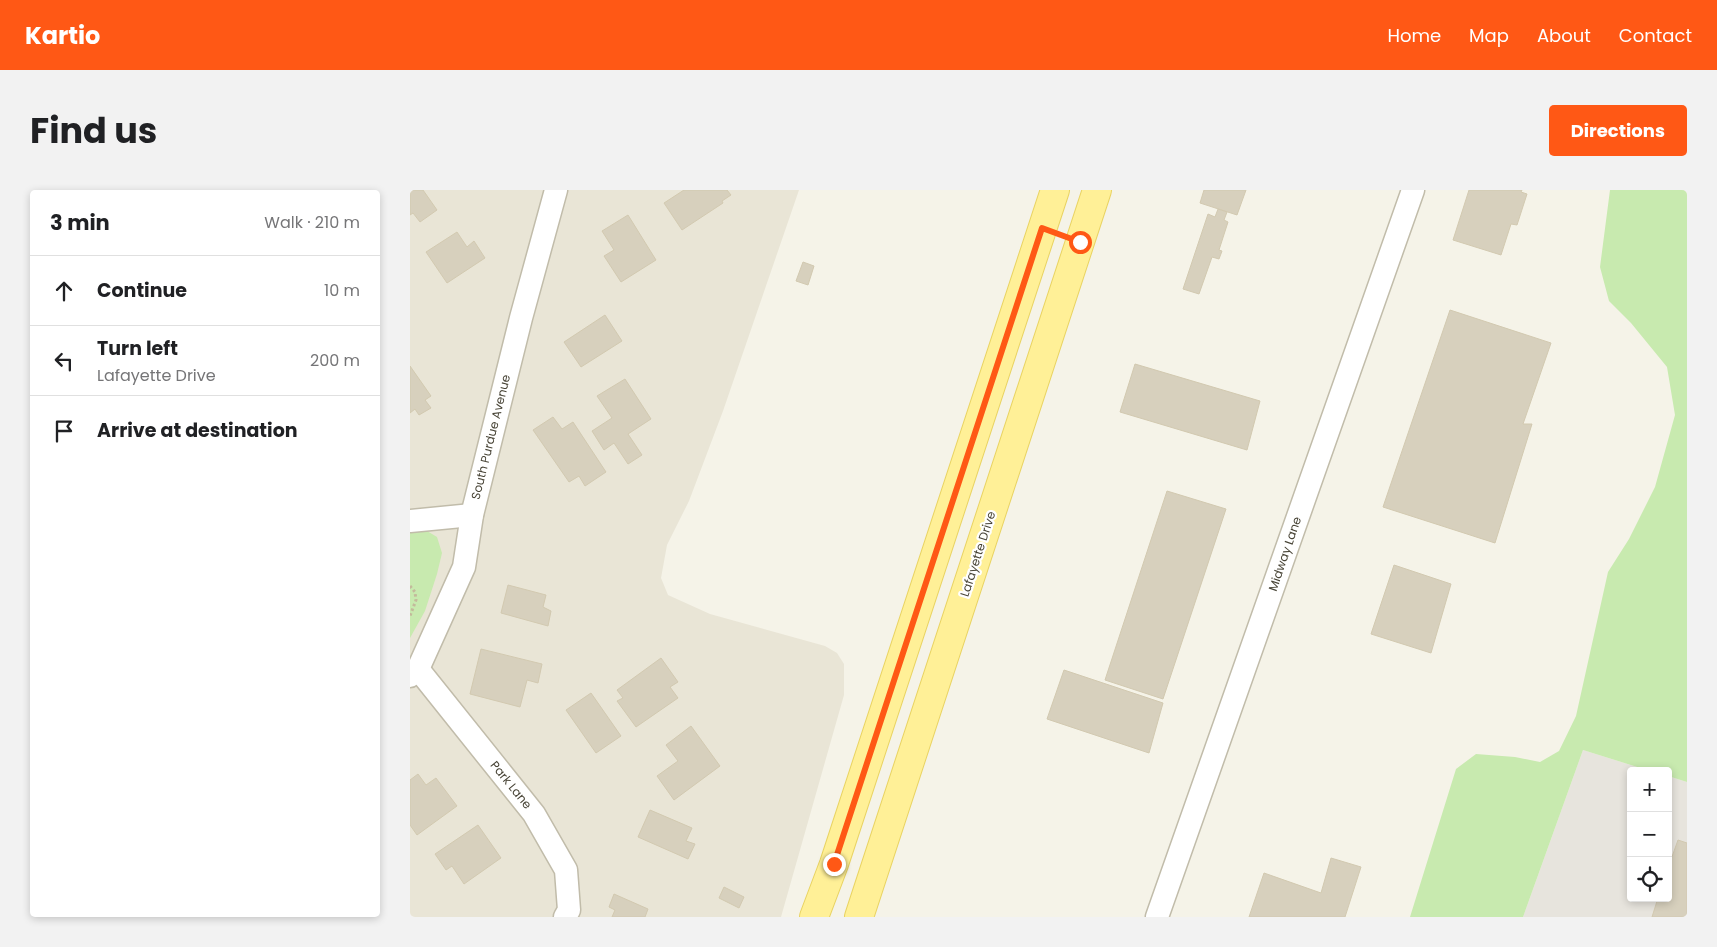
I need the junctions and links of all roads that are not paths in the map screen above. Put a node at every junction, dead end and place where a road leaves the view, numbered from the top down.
1 (556, 190) edge
2 (1055, 190) edge
3 (1097, 190) edge
4 (1413, 190) edge
5 (1042, 228) junction
6 (1080, 242) junction
7 (472, 515) junction
8 (410, 521) edge
9 (414, 672) edge
10 (565, 917) edge
11 (814, 917) edge
12 (859, 917) edge
13 (1157, 917) edge

1 - 7 street, South Purdue Avenue
2 - 5 main road
3 - 6 main road, Lafayette Drive
4 - 13 street, Midway Lane
5 - 6 main road
5 - 11 main road
6 - 12 main road, Lafayette Drive
7 - 8 street
7 - 9 street, South Purdue Avenue
9 - 10 street, Park Lane

